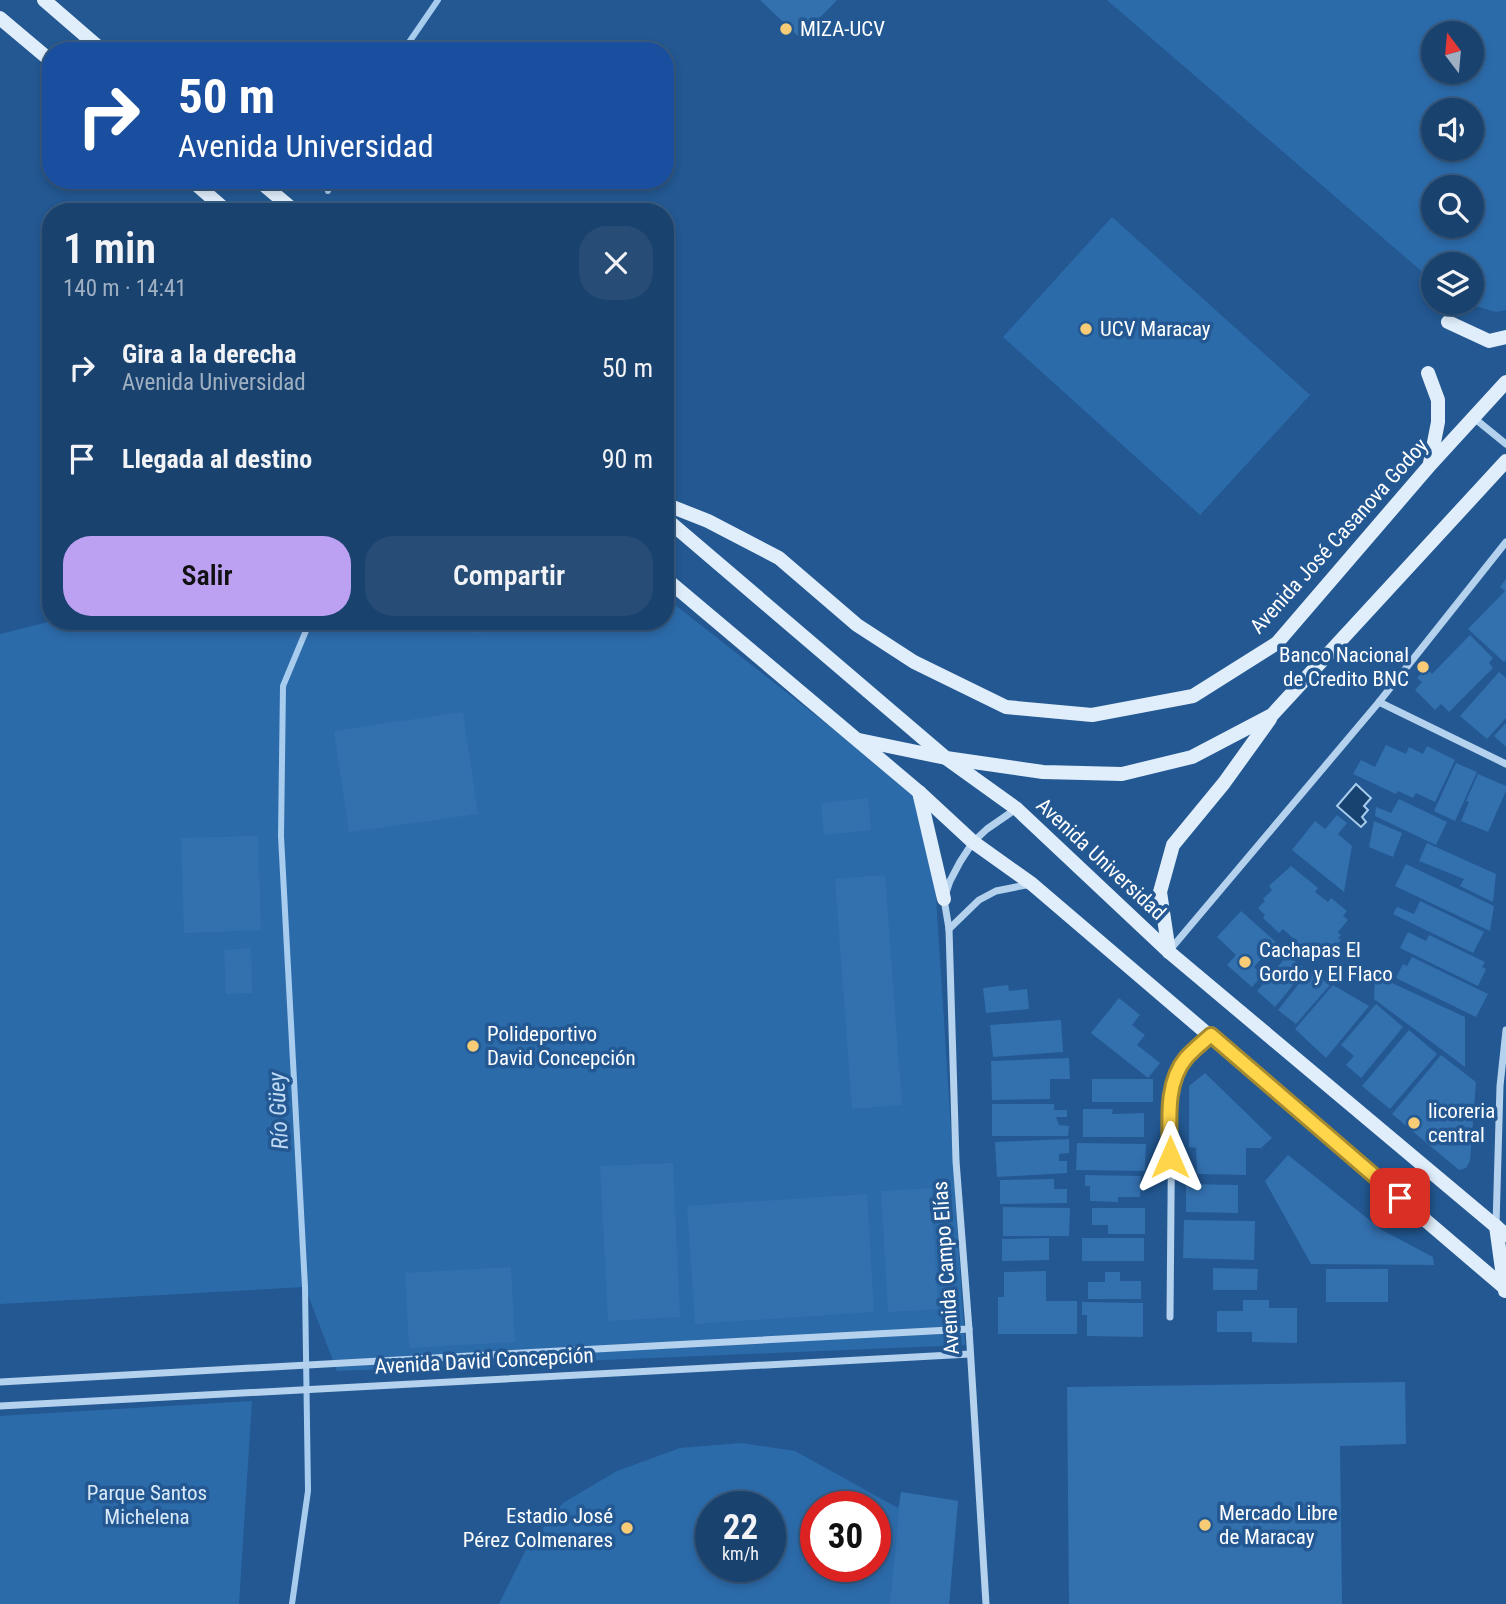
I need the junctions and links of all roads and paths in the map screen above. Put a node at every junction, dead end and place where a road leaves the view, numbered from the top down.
1 (44, 0) edge
2 (0, 18) edge
3 (93, 42) edge
4 (42, 53) edge
5 (202, 189) edge
6 (269, 189) edge
7 (218, 203) edge
8 (285, 203) edge
9 (1448, 322) dead end
10 (1506, 337) edge
11 (1428, 373) dead end
12 (1506, 382) edge
13 (1474, 418) junction
14 (1506, 444) edge
15 (1506, 461) edge
16 (1430, 465) junction
17 (674, 508) edge
18 (674, 526) edge
19 (1506, 542) edge
20 (674, 586) edge
21 (1379, 702) junction
22 (1272, 715) junction
23 (857, 740) junction
24 (946, 758) junction
25 (1506, 764) edge
26 (919, 792) junction
27 (1017, 809) junction
28 (973, 842) junction
29 (1032, 884) junction
30 (944, 899) junction
31 (949, 929) junction
32 (1169, 952) junction
33 (1506, 1030) edge
34 (1211, 1035) junction
35 (1503, 1086) edge
36 (1501, 1231) edge
37 (1506, 1292) edge
38 (1170, 1317) dead end
39 (969, 1329) junction
40 (970, 1354) junction
41 (0, 1382) edge
42 (0, 1406) edge
43 (986, 1604) edge

1 - 3 street
2 - 4 street
5 - 7 street
6 - 8 street
9 - 10 street
11 - 16 street
12 - 13 street, Avenida José Casanova Godoy
13 - 14 street
13 - 16 street, Avenida José Casanova Godoy
15 - 22 street
16 - 17 street, Avenida José Casanova Godoy
18 - 24 street, Avenida Universidad
19 - 21 street
20 - 23 street
21 - 25 street
21 - 32 street
22 - 24 street
22 - 32 street
23 - 24 street
23 - 26 street
24 - 27 street, Avenida Universidad
26 - 28 street
26 - 30 street
27 - 28 street
27 - 32 street, Avenida Universidad
28 - 29 street
28 - 30 street
29 - 31 street
29 - 34 street
30 - 31 street, Avenida Campo Elías
31 - 39 street, Avenida Campo Elías
32 - 36 street, Avenida Universidad
33 - 35 street
34 - 37 street
34 - 38 street
35 - 36 street
36 - 37 street
39 - 40 street, Avenida Campo Elías
39 - 41 street, Avenida David Concepción
40 - 42 street, Avenida David Concepción
40 - 43 street, Avenida Campo Elías

